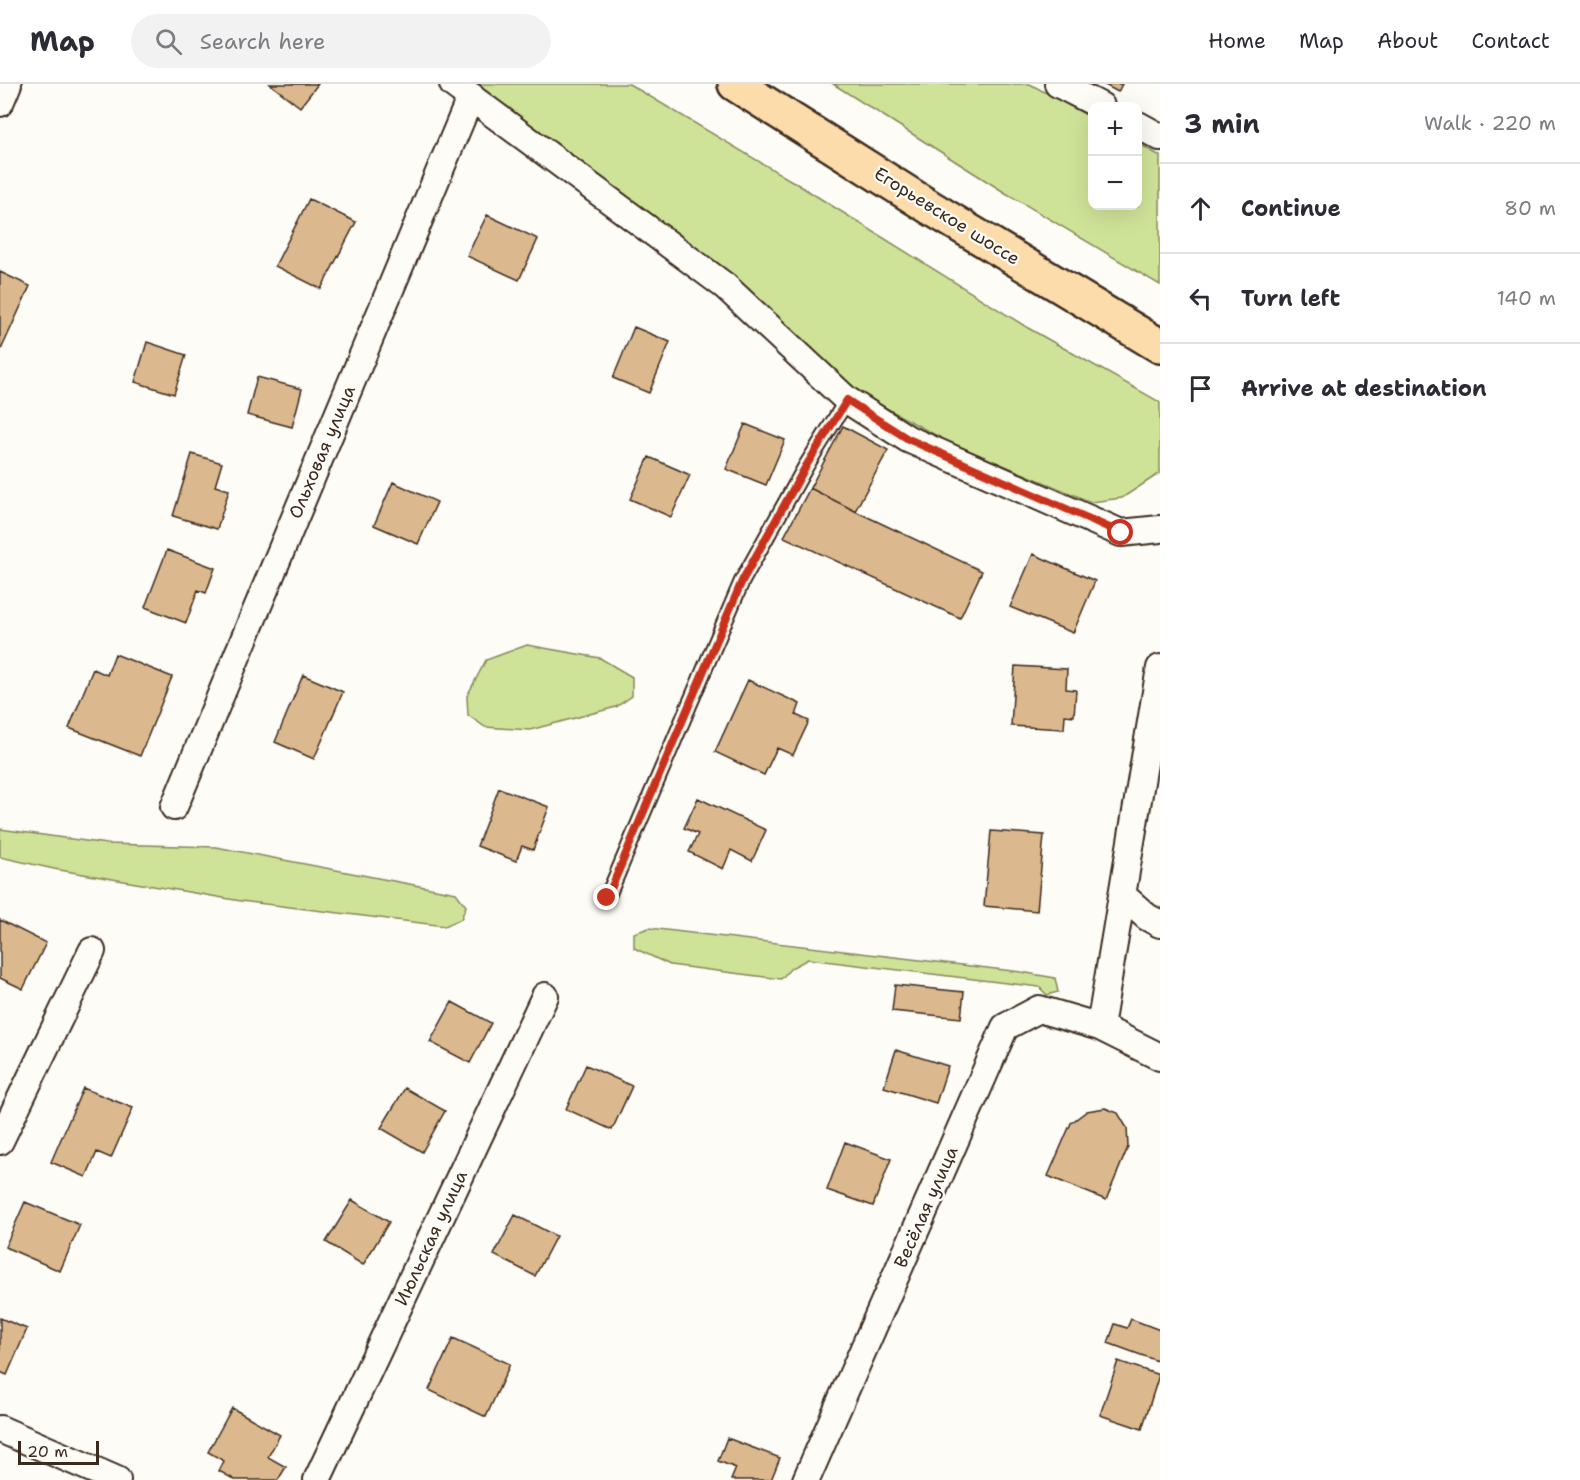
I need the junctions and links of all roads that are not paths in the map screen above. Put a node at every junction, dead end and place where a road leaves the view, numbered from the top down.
1 (8, 84) edge
2 (735, 84) edge
3 (1058, 84) edge
4 (462, 90) edge
5 (1093, 102) edge
6 (0, 103) edge
7 (1142, 128) edge
8 (1160, 137) edge
9 (1160, 346) edge
10 (847, 400) junction
11 (1160, 529) edge
12 (1160, 668) edge
13 (174, 807) dead end
14 (1122, 895) junction
15 (607, 898) dead end
16 (1160, 924) edge
17 (92, 951) dead end
18 (545, 996) dead end
19 (1100, 1027) junction
20 (1160, 1057) edge
21 (0, 1142) edge
22 (0, 1429) edge
23 (117, 1480) edge
24 (316, 1480) edge
25 (806, 1480) edge

1 - 6 street
2 - 9 main road, Егорьевское шоссе
3 - 5 street
4 - 10 street
4 - 13 street, Ольховая улица
7 - 8 street
10 - 11 street
10 - 15 lane
12 - 14 street
14 - 16 street
14 - 19 street
17 - 21 street
18 - 24 street, Июльская улица
19 - 20 street, Весёлая улица
19 - 25 street, Весёлая улица
22 - 23 street

